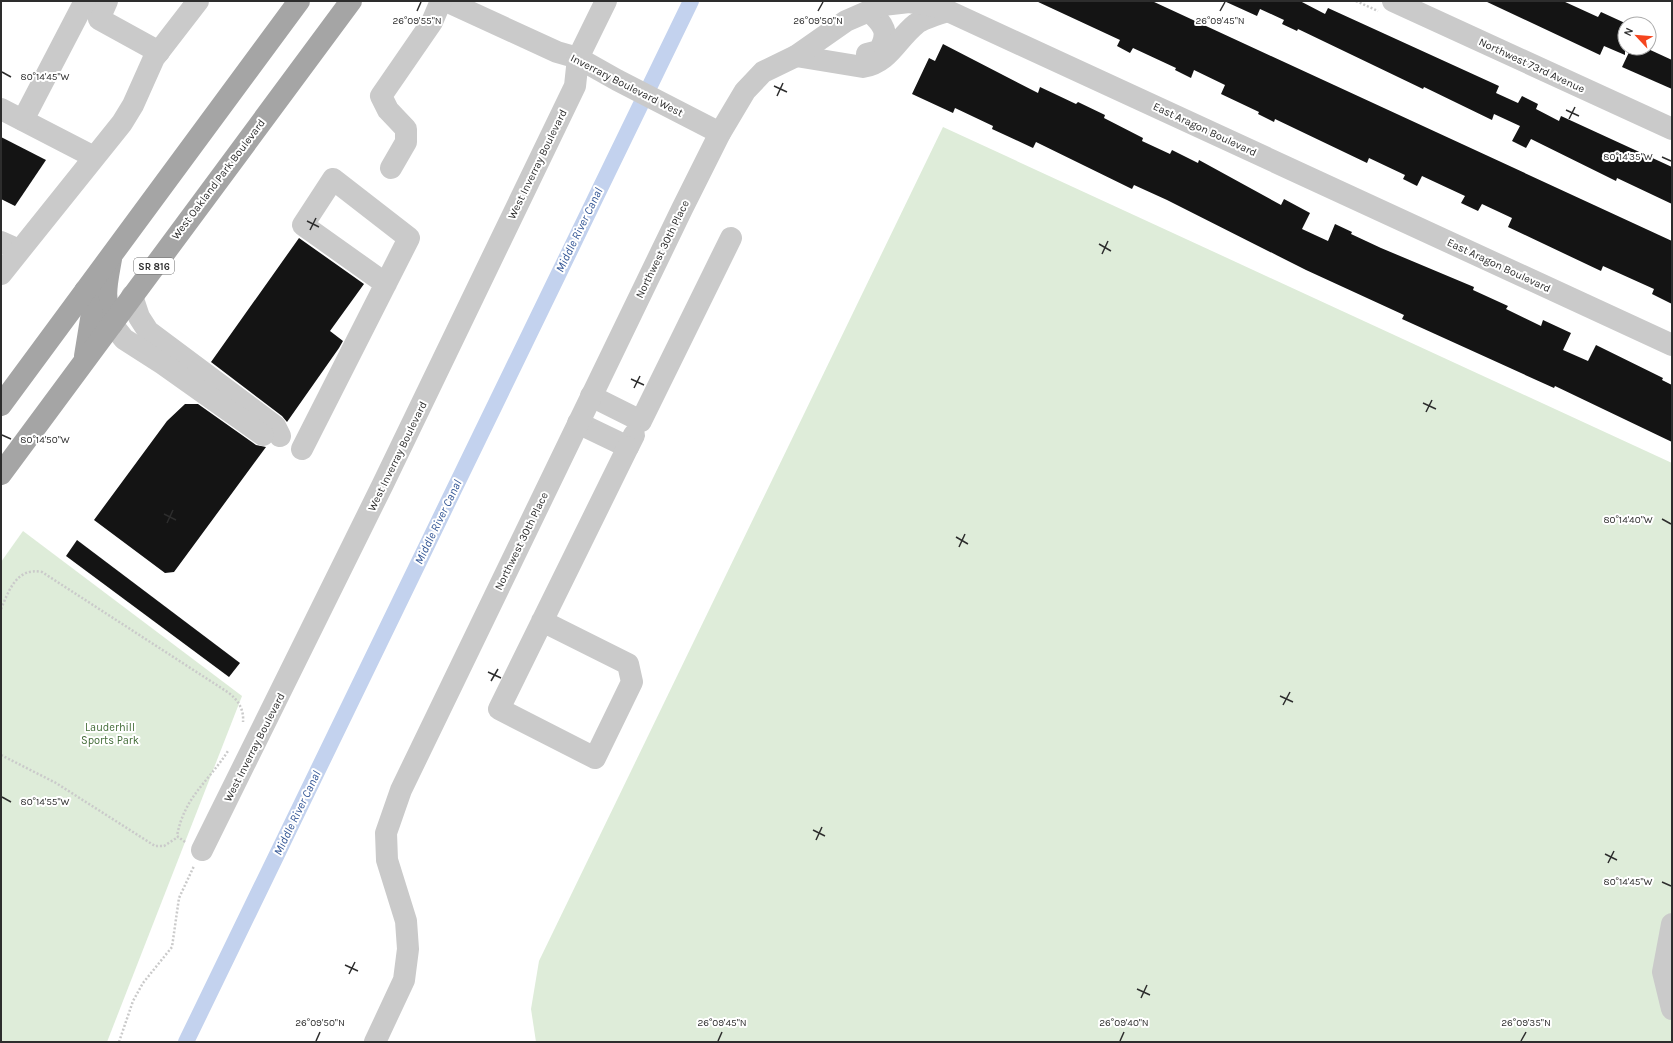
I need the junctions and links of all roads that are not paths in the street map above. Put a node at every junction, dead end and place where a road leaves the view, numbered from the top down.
1 (85, 1) edge
2 (107, 1) edge
3 (198, 1) edge
4 (299, 1) edge
5 (351, 1) edge
6 (441, 1) edge
7 (446, 1) edge
8 (606, 1) edge
9 (1393, 1) edge
10 (939, 6) edge
11 (869, 12) junction
12 (159, 52) junction
13 (796, 56) junction
14 (578, 58) junction
15 (846, 63) junction
16 (744, 91) joint
17 (1, 109) edge
18 (23, 120) junction
19 (1672, 129) edge
20 (720, 133) junction
21 (94, 157) junction
22 (391, 168) dead end
23 (731, 238) dead end
24 (10, 246) edge
25 (112, 254) junction
26 (1, 274) edge
27 (386, 284) junction
28 (85, 291) junction
29 (132, 296) junction
30 (112, 324) junction
31 (1672, 345) edge
32 (84, 361) junction
33 (591, 396) junction
34 (1, 406) edge
35 (641, 421) junction
36 (578, 423) junction
37 (628, 447) junction
38 (302, 449) dead end
39 (1, 474) edge
40 (542, 621) junction
41 (202, 850) road end
42 (1672, 924) edge
43 (1672, 1009) edge
44 (376, 1042) edge

1 - 18 street
2 - 12 street
3 - 12 street
4 - 25 main road
5 - 29 main road, West Oakland Park Boulevard / SR 816
6 - 22 street
7 - 14 street, Inverrary Boulevard West
8 - 14 street
9 - 19 street, Northwest 73rd Avenue
10 - 11 street, East Aragon Boulevard
10 - 15 street
10 - 31 street, East Aragon Boulevard
11 - 13 street, East Aragon Boulevard
11 - 15 street
12 - 21 street
13 - 15 street
13 - 16 street, East Aragon Boulevard
14 - 20 street, Inverrary Boulevard West
14 - 41 street, West Inverray Boulevard
16 - 20 street, Northwest 30th Place
17 - 18 street
18 - 21 street
20 - 33 street, Northwest 30th Place
21 - 24 street
23 - 35 street
24 - 26 street
25 - 28 main road
25 - 30 main road
27 - 27 street
27 - 38 street
28 - 32 main road
28 - 34 main road
29 - 30 main road, West Oakland Park Boulevard / SR 816
29 - 30 street
30 - 32 main road, West Oakland Park Boulevard / SR 816
32 - 39 main road, West Oakland Park Boulevard / SR 816
33 - 35 street
33 - 36 street, Northwest 30th Place
35 - 37 street
36 - 37 street
36 - 44 street, Northwest 30th Place
37 - 40 street
40 - 40 street
42 - 43 street

